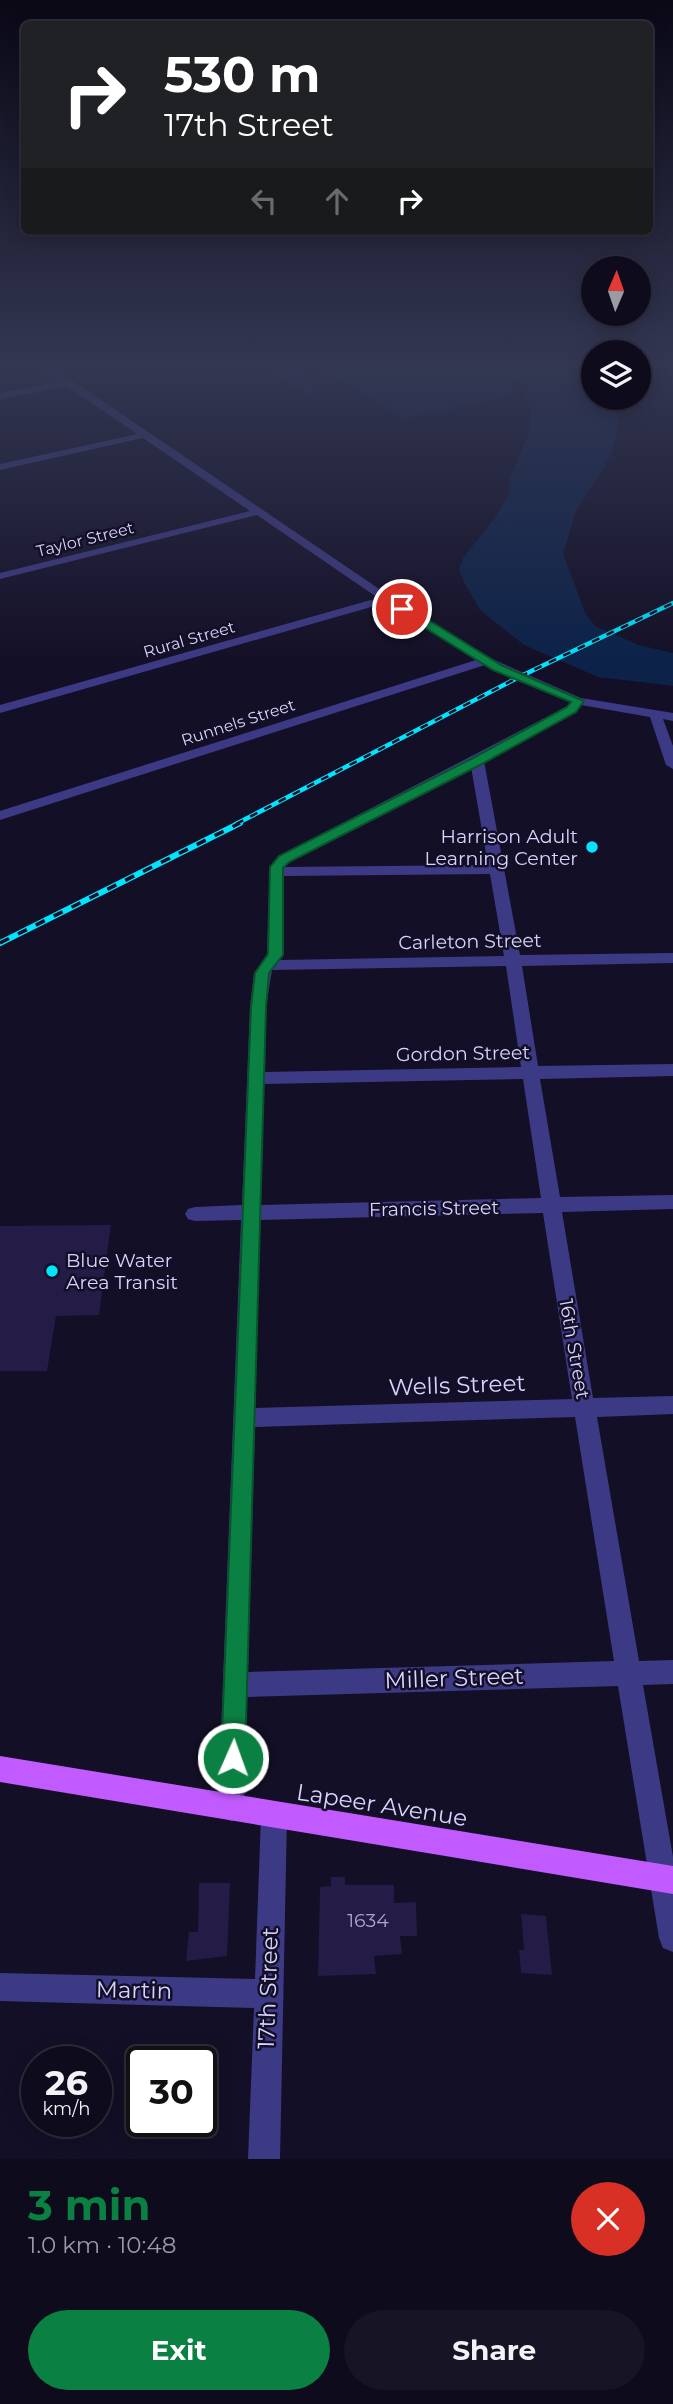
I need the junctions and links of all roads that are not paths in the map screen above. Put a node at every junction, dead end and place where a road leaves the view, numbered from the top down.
1 (188, 464) edge
2 (258, 512) junction
3 (0, 576) edge
4 (387, 599) junction
5 (486, 661) junction
6 (578, 701) junction
7 (0, 709) edge
8 (655, 714) junction
9 (673, 716) edge
10 (477, 761) junction
11 (673, 765) edge
12 (0, 816) edge
13 (496, 869) junction
14 (276, 872) junction
15 (673, 958) edge
16 (513, 961) junction
17 (267, 965) junction
18 (673, 1070) edge
19 (529, 1072) junction
20 (255, 1078) junction
21 (673, 1202) edge
22 (552, 1205) junction
23 (250, 1212) junction
24 (195, 1214) dead end
25 (673, 1405) edge
26 (585, 1407) junction
27 (244, 1418) junction
28 (673, 1672) edge
29 (628, 1673) junction
30 (236, 1685) junction
31 (0, 1769) edge
32 (231, 1808) junction
33 (274, 1816) junction
34 (668, 1879) edge
35 (673, 1938) edge
36 (0, 1987) edge
37 (268, 1994) junction
38 (264, 2159) edge

1 - 2 street
2 - 3 street, Taylor Street
2 - 4 street
4 - 5 street
4 - 7 street, Rural Street
5 - 6 street
5 - 12 street, Runnels Street
6 - 8 street
6 - 10 street
8 - 9 street
8 - 11 street
10 - 13 street, 16th Street
10 - 14 street
13 - 14 street
13 - 16 street, 16th Street
14 - 17 street
15 - 16 street, Carleton Street
16 - 17 street, Carleton Street
16 - 19 street, 16th Street
17 - 20 street
18 - 19 street, Gordon Street
19 - 20 street, Gordon Street
19 - 22 street, 16th Street
20 - 23 street
21 - 22 street, Francis Street
22 - 23 street, Francis Street
22 - 26 street, 16th Street
23 - 24 street, Francis Street
23 - 27 street
25 - 26 street, Wells Street
26 - 27 street, Wells Street
26 - 29 street, 16th Street
27 - 30 street
28 - 29 street, Miller Street
29 - 30 street, Miller Street
29 - 34 street, 16th Street
30 - 32 street
31 - 32 main road, Lapeer Avenue
32 - 33 main road, Lapeer Avenue
33 - 34 main road, Lapeer Avenue
33 - 37 street, 17th Street
34 - 35 street, 16th Street
36 - 37 street, Martin
37 - 38 street, 17th Street

